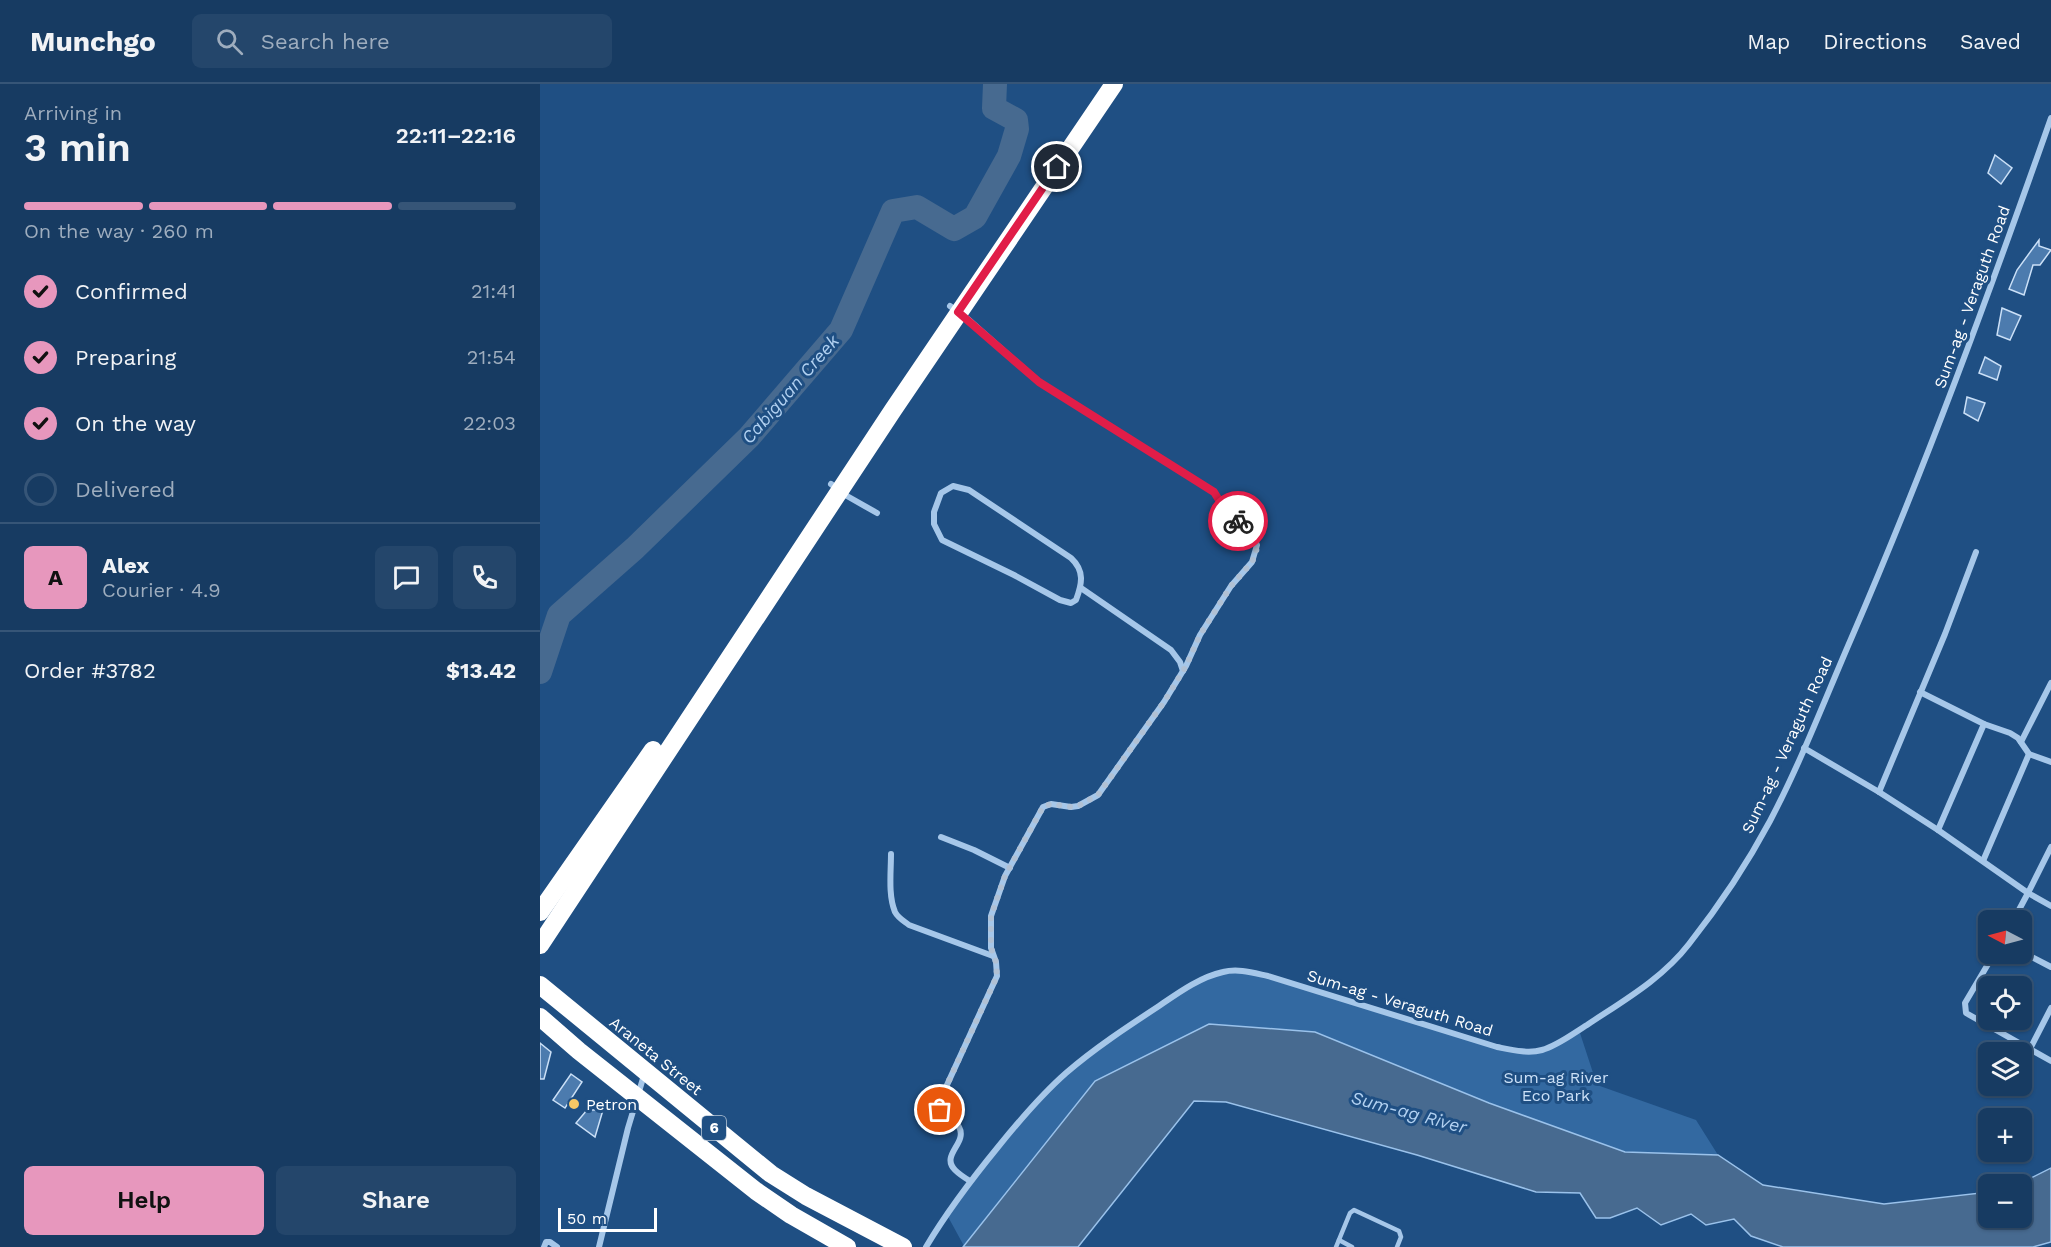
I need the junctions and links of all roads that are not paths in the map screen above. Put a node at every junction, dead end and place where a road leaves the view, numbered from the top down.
1 (1102, 84) edge
2 (1114, 84) edge
3 (2051, 118) edge
4 (954, 309) junction
5 (835, 487) junction
6 (877, 513) dead end
7 (1976, 552) dead end
8 (1081, 588) junction
9 (1183, 671) junction
10 (2051, 683) edge
11 (1920, 692) junction
12 (1984, 724) junction
13 (2021, 742) junction
14 (1804, 748) junction
15 (2029, 754) junction
16 (2050, 759) edge
17 (1879, 792) junction
18 (1938, 830) junction
19 (941, 837) dead end
20 (2051, 847) edge
21 (891, 854) dead end
22 (1983, 861) junction
23 (1010, 868) junction
24 (2028, 893) junction
25 (2051, 906) edge
26 (2019, 910) edge
27 (540, 912) edge
28 (540, 945) edge
29 (993, 956) junction
30 (2032, 957) edge
31 (1988, 964) edge
32 (2051, 967) edge
33 (540, 985) edge
34 (2051, 1008) edge
35 (540, 1017) edge
36 (2018, 1042) edge
37 (2032, 1045) edge
38 (2032, 1050) edge
39 (2051, 1061) edge
40 (646, 1072) junction
41 (637, 1096) junction
42 (970, 1181) junction
43 (1339, 1240) junction
44 (544, 1247) edge
45 (557, 1247) edge
46 (599, 1247) edge
47 (847, 1247) edge
48 (903, 1247) edge
49 (926, 1247) edge
50 (1336, 1247) edge
51 (1352, 1247) edge
52 (1396, 1247) edge

1 - 4 highway
2 - 4 highway
3 - 14 street, Sum-ag - Veraguth Road
4 - 5 highway
4 - 9 street
5 - 6 street
5 - 27 highway
5 - 28 highway
7 - 11 street
8 - 8 street
8 - 9 street
9 - 23 street
10 - 13 street
11 - 12 street
11 - 17 street
12 - 13 street
12 - 18 street
13 - 15 street
14 - 17 street
14 - 42 street, Sum-ag - Veraguth Road
15 - 16 street
15 - 22 street
17 - 18 street
18 - 22 street
19 - 23 street
20 - 24 street
21 - 29 street
22 - 24 street
23 - 29 street
24 - 25 street
24 - 26 street
29 - 42 street
30 - 32 street
31 - 36 street
33 - 40 highway, Araneta Street / 6
34 - 37 street
35 - 41 highway, 6
38 - 39 street
40 - 41 street
40 - 48 highway, Araneta Street / 6
41 - 46 street
41 - 47 highway, 6
42 - 49 street, Sum-ag - Veraguth Road
43 - 50 lane
43 - 51 lane
43 - 52 lane
44 - 45 street

